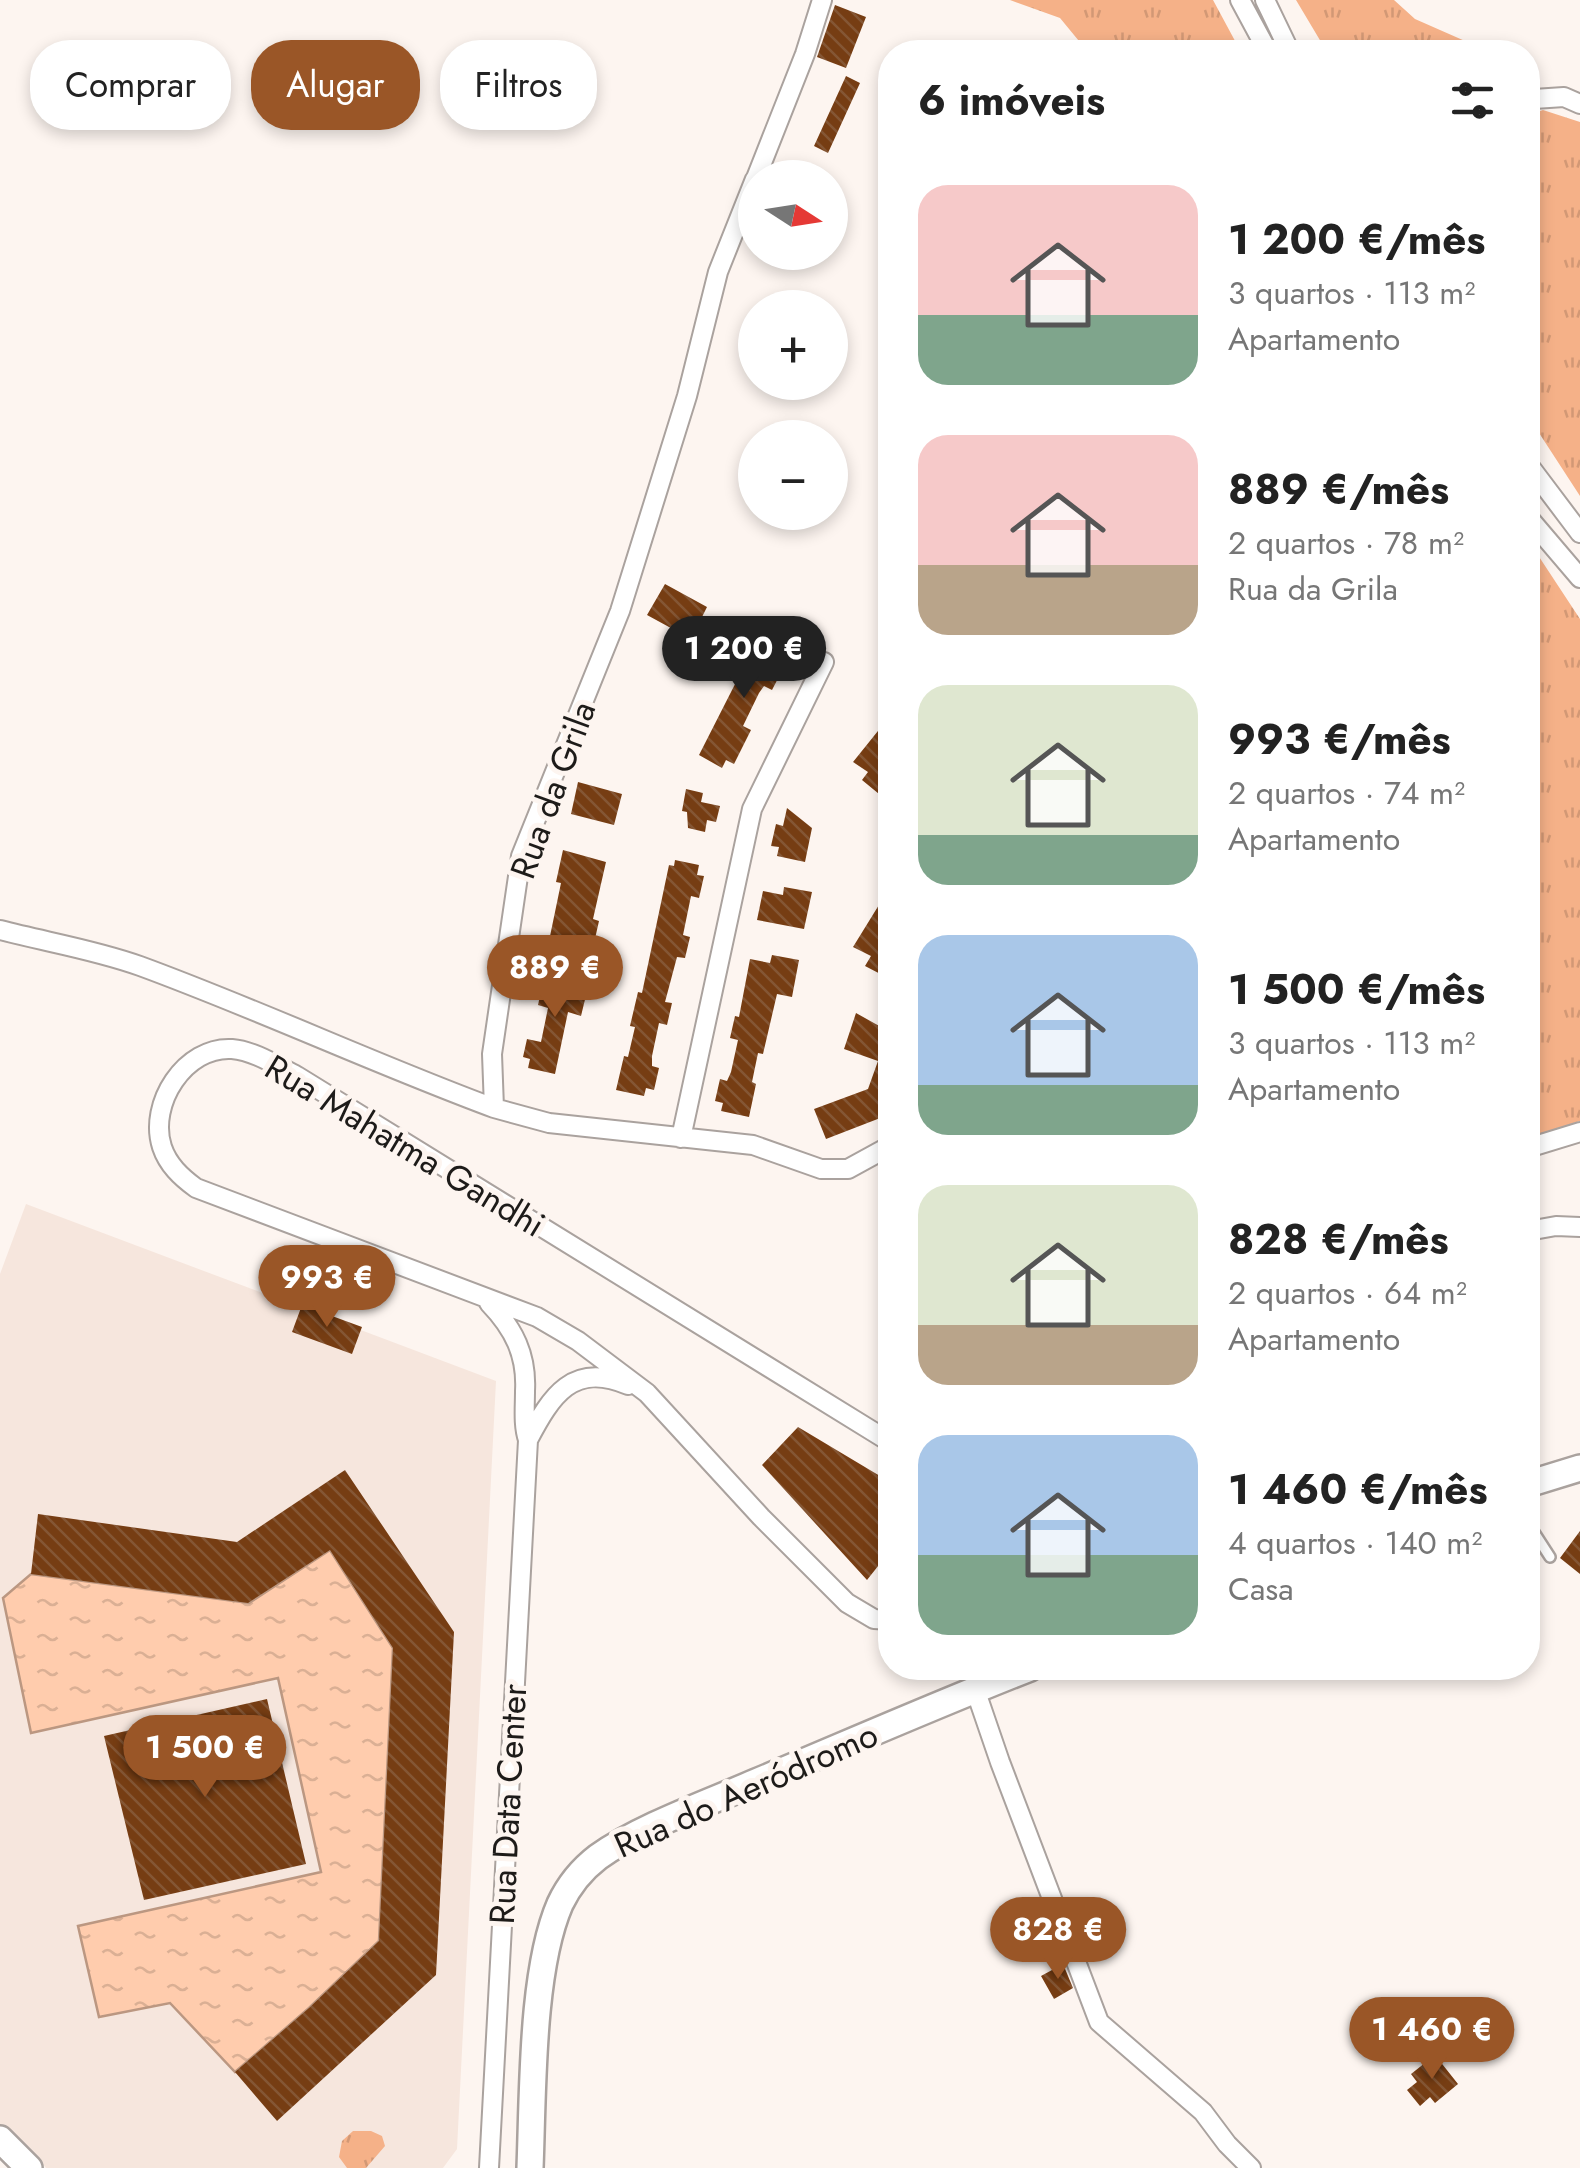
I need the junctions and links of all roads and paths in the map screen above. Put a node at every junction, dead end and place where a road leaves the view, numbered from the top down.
1 (822, 0) edge
2 (1240, 0) edge
3 (1265, 0) edge
4 (1262, 40) edge
5 (1284, 40) edge
6 (1540, 98) edge
7 (1580, 104) edge
8 (762, 160) edge
9 (738, 221) edge
10 (1540, 480) edge
11 (1540, 531) edge
12 (1580, 533) edge
13 (1580, 578) edge
14 (824, 662) dead end
15 (0, 930) edge
16 (494, 1108) junction
17 (1580, 1132) edge
18 (681, 1138) junction
19 (1540, 1144) edge
20 (878, 1154) edge
21 (878, 1162) edge
22 (863, 1163) junction
23 (1580, 1227) edge
24 (1540, 1229) edge
25 (482, 1296) junction
26 (647, 1393) junction
27 (878, 1435) edge
28 (528, 1440) junction
29 (1580, 1468) edge
30 (1540, 1480) edge
31 (1540, 1542) edge
32 (1550, 1557) dead end
33 (878, 1619) edge
34 (1001, 1680) edge
35 (976, 1690) junction
36 (0, 2140) edge
37 (29, 2168) edge
38 (489, 2168) edge
39 (530, 2168) edge
40 (1252, 2168) edge

1 - 8 street, Rua da Grila
2 - 4 street
3 - 5 street
6 - 7 street
9 - 16 street, Rua da Grila
10 - 12 street
11 - 13 street
14 - 18 street
15 - 16 street
16 - 18 street
17 - 19 street
18 - 22 street
20 - 22 street
21 - 22 street
23 - 24 street
25 - 26 street, Rua Mahatma Gandhi
25 - 27 street, Rua Mahatma Gandhi
25 - 28 street, Rua Data Center
26 - 28 street, Rua Data Center
26 - 33 street, Rua Mahatma Gandhi
28 - 38 street, Rua Data Center
29 - 30 main road
31 - 32 lane
34 - 35 main road, Rua do Aeródromo
35 - 39 main road, Rua do Aeródromo
35 - 40 street
36 - 37 main road

